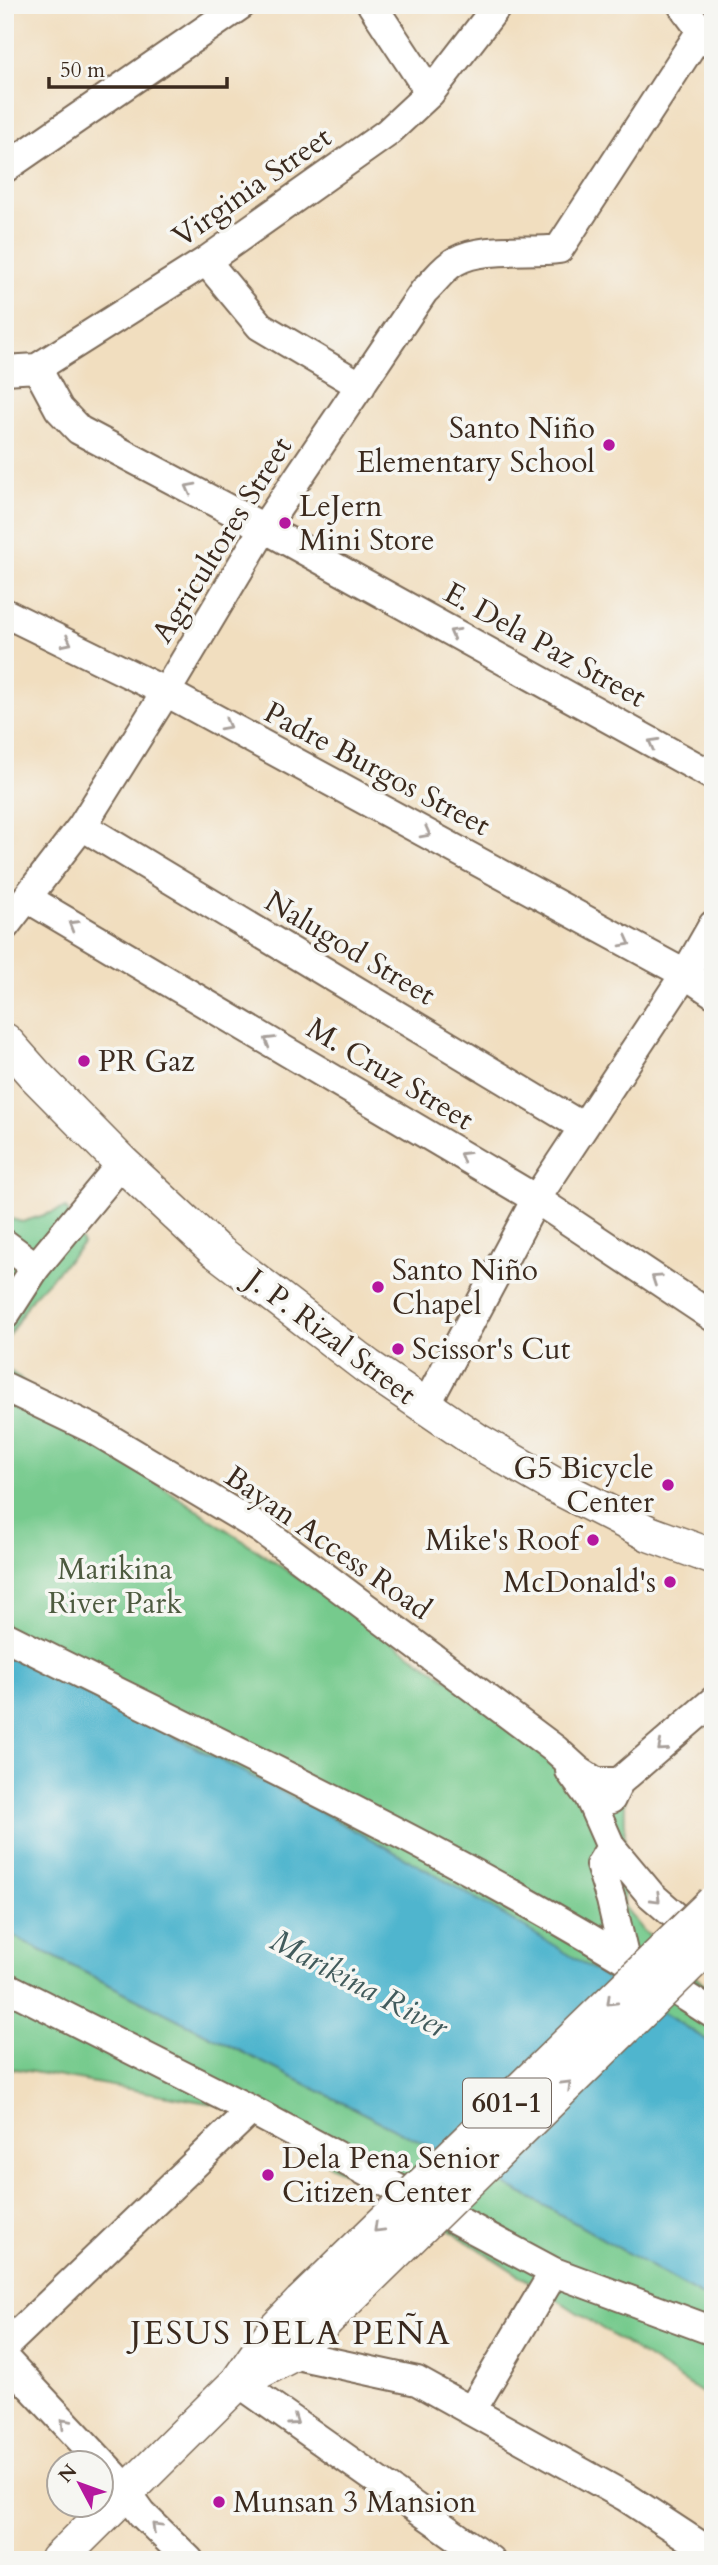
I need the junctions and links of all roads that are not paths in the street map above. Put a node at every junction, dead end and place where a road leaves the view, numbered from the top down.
1 (241, 5) edge
2 (372, 5) edge
3 (498, 5) edge
4 (682, 5) edge
5 (707, 39) edge
6 (430, 93) junction
7 (5, 168) edge
8 (206, 261) junction
9 (37, 368) junction
10 (5, 370) edge
11 (361, 386) junction
12 (264, 528) junction
13 (5, 613) edge
14 (166, 692) junction
15 (713, 776) edge
16 (82, 826) junction
17 (27, 898) junction
18 (713, 925) edge
19 (5, 926) edge
20 (685, 974) junction
21 (713, 993) edge
22 (5, 1041) edge
23 (583, 1127) junction
24 (122, 1163) junction
25 (536, 1199) junction
26 (5, 1244) edge
27 (36, 1267) junction
28 (5, 1315) edge
29 (713, 1317) edge
30 (5, 1387) edge
31 (425, 1407) junction
32 (713, 1557) edge
33 (5, 1636) edge
34 (713, 1701) edge
35 (562, 1756) junction
36 (619, 1782) junction
37 (611, 1847) junction
38 (713, 1902) edge
39 (707, 1941) edge
40 (624, 1956) junction
41 (655, 1976) junction
42 (5, 1986) edge
43 (713, 2014) edge
44 (251, 2110) junction
45 (554, 2272) junction
46 (313, 2312) junction
47 (713, 2331) edge
48 (5, 2346) edge
49 (292, 2354) junction
50 (5, 2359) edge
51 (238, 2382) junction
52 (472, 2410) junction
53 (126, 2492) junction
54 (713, 2553) edge
55 (58, 2560) edge
56 (189, 2560) edge
57 (490, 2560) edge

1 - 7 street
2 - 6 street
3 - 6 street, Virginia Street
4 - 5 street
5 - 11 street, Agricultores Street
6 - 8 street, Virginia Street
8 - 9 street, Virginia Street
8 - 11 street
9 - 10 street, Virginia Street
12 -> 9 street, E. Dela Paz Street
11 - 12 street, Agricultores Street
12 - 14 street, Agricultores Street
15 -> 12 street, E. Dela Paz Street
13 -> 14 street, Padre Burgos Street
14 - 16 street, Agricultores Street
14 -> 20 street, Padre Burgos Street
16 - 17 street, Agricultores Street
16 - 23 street, Nalugod Street
17 - 19 street, Agricultores Street
25 -> 17 street, M. Cruz Street
18 - 20 street
20 - 21 street, Padre Burgos Street
20 - 23 street
22 - 24 main road, J. P. Rizal Street
23 - 25 street
24 - 27 street
24 - 31 main road, J. P. Rizal Street
29 -> 25 street, M. Cruz Street
25 - 31 street
26 - 27 street
27 - 28 street
30 - 35 street, Bayan Access Road
31 - 32 main road, J. P. Rizal Street
33 - 40 street
34 -> 36 street
35 - 36 street, Bayan Access Road
35 - 37 street, Bayan Access Road
36 - 37 street
37 -> 39 street, Bayan Access Road
37 - 40 street
38 -> 46 main road, 601-1, bridge
39 - 41 street
46 -> 39 main road, 601-1, bridge
40 - 41 street
41 - 43 street
42 - 44 street
44 - 45 street
44 - 48 street
45 - 47 street
45 - 52 street
46 - 49 main road, 601-1
46 - 51 main road, 601-1
49 - 51 main road, 601-1
49 - 52 street
53 -> 50 street
51 - 53 main road, 601-1
51 -> 57 street
52 - 54 street
53 - 55 main road, 601-1
56 -> 53 street

